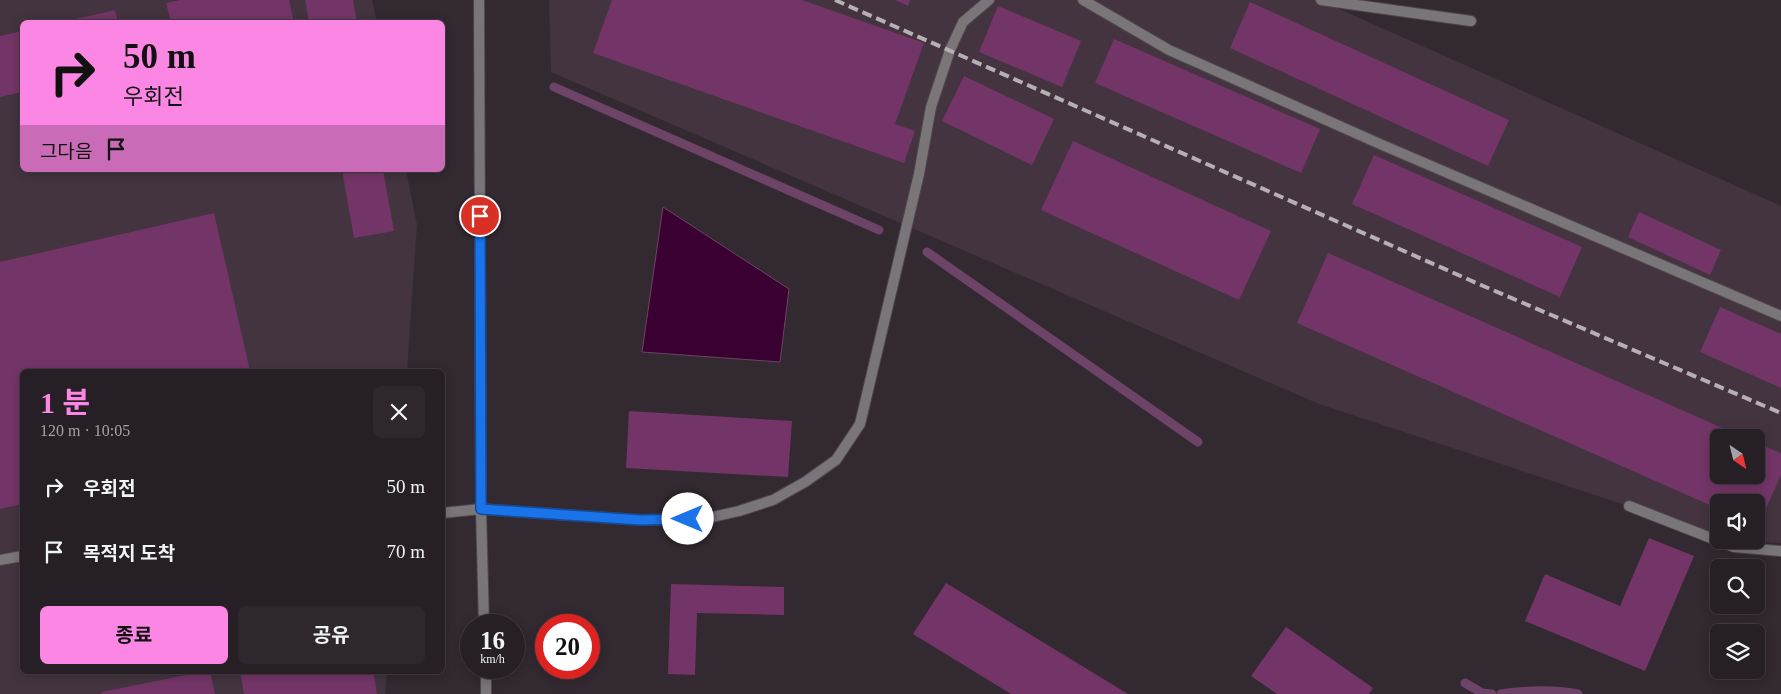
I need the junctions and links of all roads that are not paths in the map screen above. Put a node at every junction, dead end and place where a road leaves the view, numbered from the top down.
1 (480, 0) edge
2 (989, 0) edge
3 (1083, 0) edge
4 (1321, 0) edge
5 (1471, 21) dead end
6 (1781, 316) edge
7 (1628, 506) dead end
8 (481, 509) junction
9 (445, 513) edge
10 (1781, 551) edge
11 (20, 556) edge
12 (0, 560) edge
13 (484, 614) edge
14 (486, 679) edge
15 (486, 694) edge

1 - 8 street
2 - 8 street
3 - 6 street
4 - 5 street
7 - 10 street
8 - 9 street
8 - 13 street
11 - 12 street
14 - 15 street

